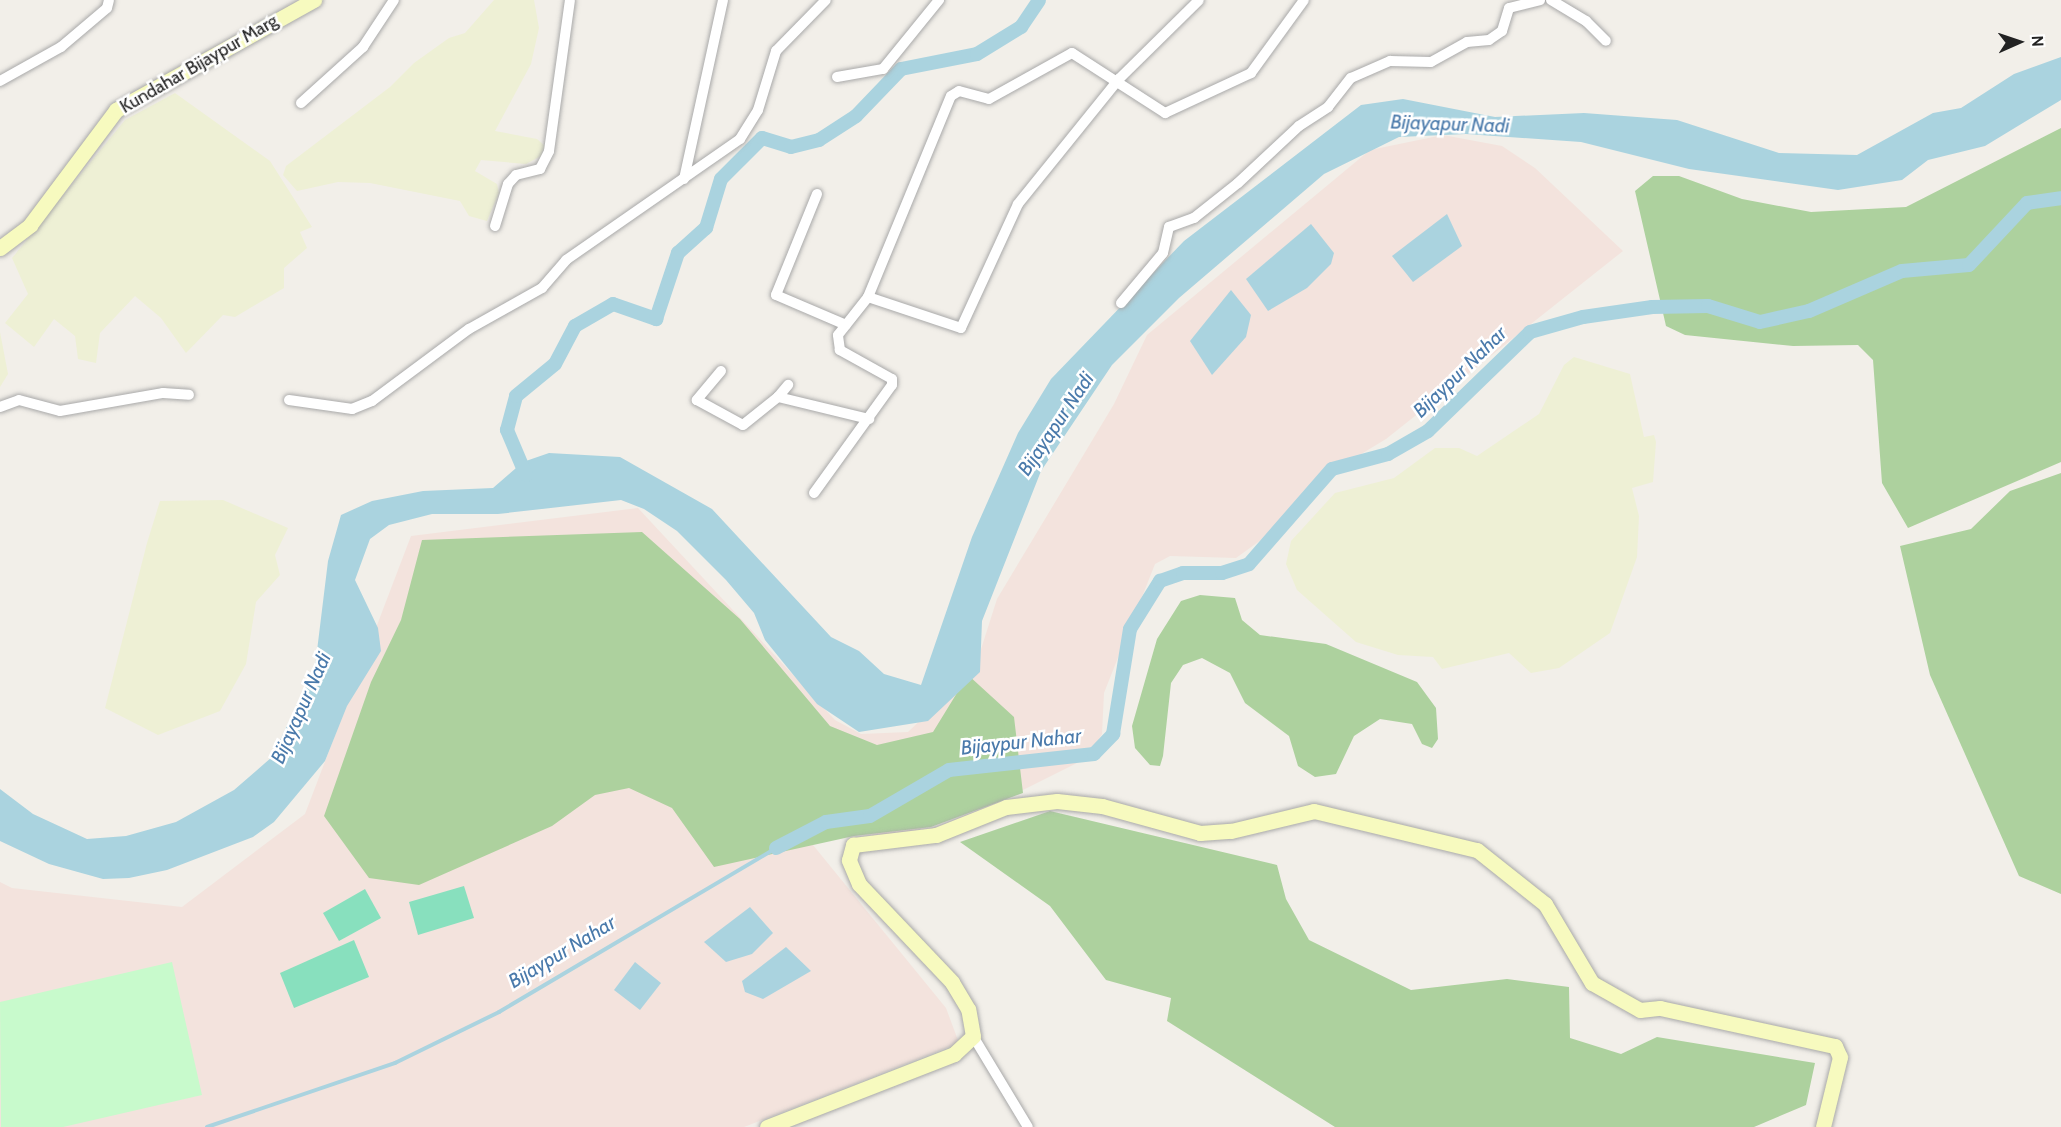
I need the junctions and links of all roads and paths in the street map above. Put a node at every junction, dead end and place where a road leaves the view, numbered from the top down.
1 (109, 0) edge
2 (314, 0) edge
3 (394, 0) edge
4 (570, 0) edge
5 (723, 0) edge
6 (826, 0) edge
7 (939, 0) edge
8 (1199, 0) edge
9 (1304, 0) edge
10 (1540, 0) edge
11 (1551, 0) edge
12 (1606, 41) dead end
13 (837, 77) dead end
14 (1119, 79) junction
15 (0, 81) edge
16 (301, 103) dead end
17 (684, 178) junction
18 (817, 194) dead end
19 (495, 226) dead end
20 (0, 248) edge
21 (868, 297) junction
22 (1121, 303) dead end
23 (846, 325) junction
24 (721, 371) dead end
25 (788, 385) dead end
26 (189, 395) dead end
27 (778, 397) junction
28 (289, 400) dead end
29 (0, 407) edge
30 (869, 418) junction
31 (814, 493) dead end
32 (973, 1036) junction
33 (767, 1127) edge
34 (1028, 1127) edge
35 (1823, 1127) edge

1 - 15 street
2 - 20 main road, Kundahar Bijaypur Marg
3 - 16 street
4 - 19 street
5 - 17 street
6 - 17 street
7 - 13 street
8 - 14 street
9 - 14 street
10 - 22 street
11 - 12 street
14 - 21 street
14 - 21 street
17 - 28 street
18 - 23 street
21 - 23 street
23 - 30 street
24 - 27 street
25 - 27 street
26 - 29 street
27 - 30 street
30 - 31 street
32 - 33 main road
32 - 34 street
32 - 35 main road

